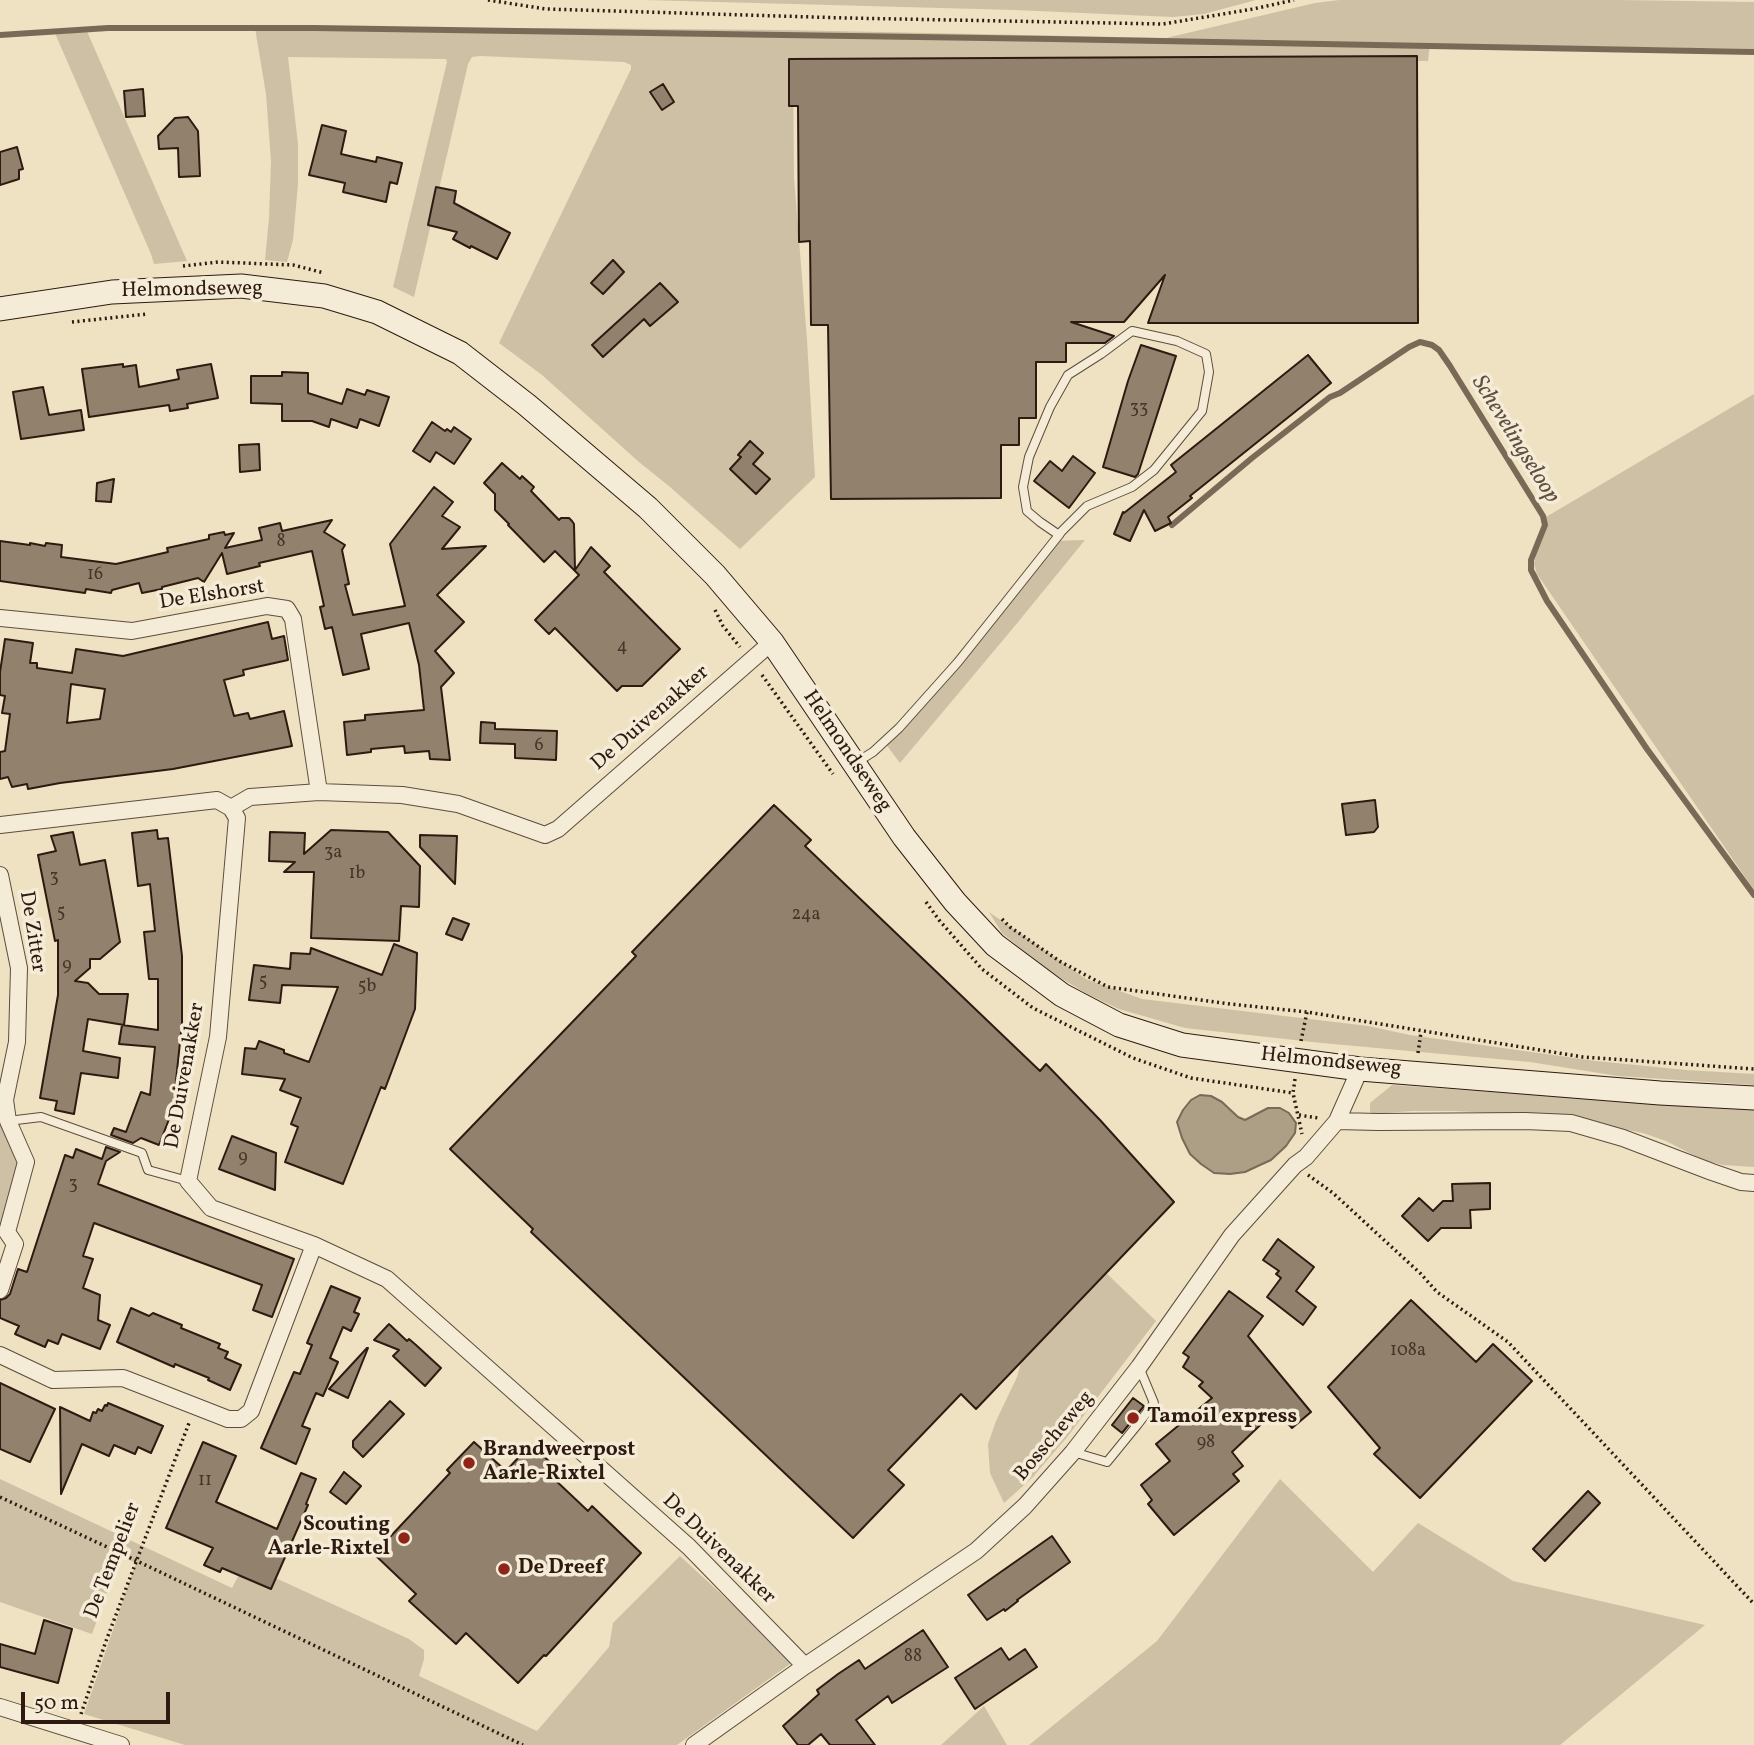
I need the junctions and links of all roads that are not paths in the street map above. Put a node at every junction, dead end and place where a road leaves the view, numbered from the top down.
1 (0, 309) edge
2 (1059, 535) junction
3 (0, 618) edge
4 (772, 642) junction
5 (854, 764) junction
6 (319, 792) junction
7 (231, 808) junction
8 (0, 825) edge
9 (0, 875) edge
10 (1360, 1069) junction
11 (1754, 1098) edge
12 (4, 1120) edge
13 (1337, 1121) junction
14 (188, 1181) junction
15 (1754, 1183) edge
16 (4, 1231) edge
17 (314, 1245) junction
18 (0, 1290) edge
19 (0, 1355) edge
20 (1139, 1367) junction
21 (1073, 1452) junction
22 (805, 1666) junction
23 (0, 1707) edge
24 (73, 1738) edge
25 (121, 1745) edge
26 (694, 1745) edge

1 - 4 street, Helmondseweg
2 - 2 lane
2 - 5 lane
3 - 6 street, De Elshorst
4 - 5 street, Helmondseweg
4 - 6 street, De Duivenakker
5 - 10 street, Helmondseweg
6 - 7 street, De Duivenakker
7 - 8 street
7 - 14 street, De Duivenakker
9 - 12 street, De Zitter
10 - 11 street, Helmondseweg
10 - 13 street, Bosscheweg
12 - 14 lane
12 - 16 street
13 - 15 street
13 - 20 street, Bosscheweg
14 - 17 street, De Duivenakker
16 - 18 street
17 - 19 street
17 - 22 street, De Duivenakker
20 - 21 street, Bosscheweg
20 - 21 lane
21 - 22 street, Bosscheweg
22 - 26 street, Bosscheweg
23 - 24 street
24 - 25 street

